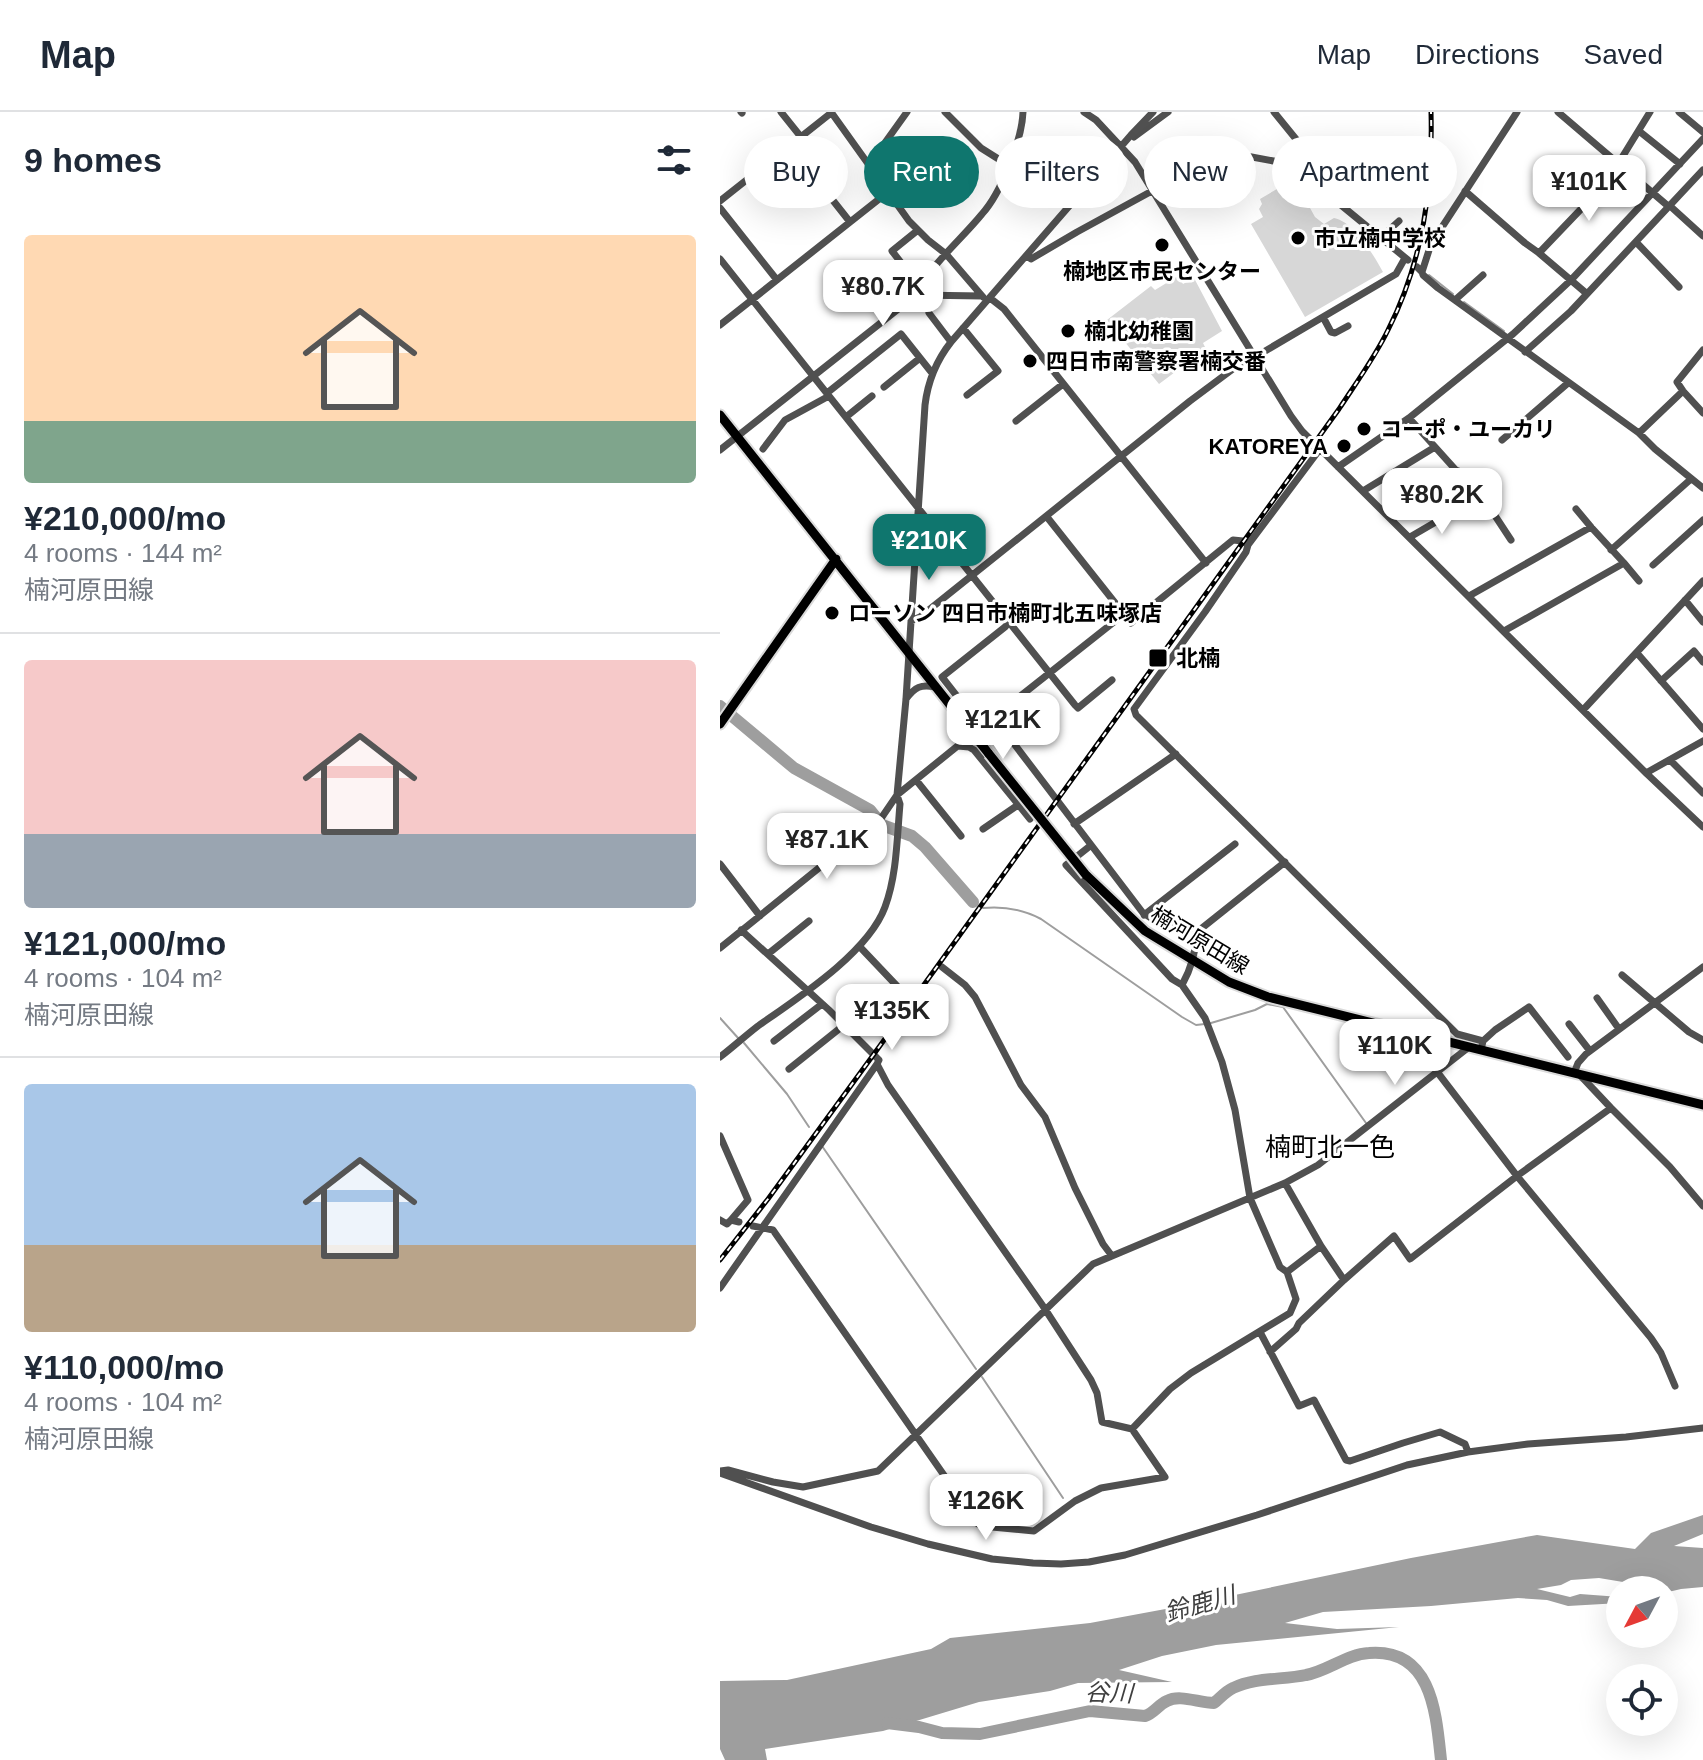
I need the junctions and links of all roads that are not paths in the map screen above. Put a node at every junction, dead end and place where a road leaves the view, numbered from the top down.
1 (781, 112) edge
2 (831, 112) edge
3 (907, 112) edge
4 (1023, 112) edge
5 (1084, 112) edge
6 (1153, 112) edge
7 (1168, 112) edge
8 (1274, 112) edge
9 (1517, 112) edge
10 (1558, 112) edge
11 (1650, 112) edge
12 (1679, 112) edge
13 (950, 113) edge
14 (1639, 131) junction
15 (1703, 132) edge
16 (1131, 135) junction
17 (800, 136) edge
18 (802, 136) edge
19 (890, 136) edge
20 (1019, 136) edge
21 (1111, 136) edge
22 (1294, 136) edge
23 (1128, 139) edge
24 (1703, 139) edge
25 (1128, 154) edge
26 (995, 157) edge
27 (864, 158) edge
28 (1618, 164) junction
29 (1680, 164) junction
30 (1703, 170) edge
31 (1144, 177) edge
32 (744, 182) edge
33 (1465, 191) junction
34 (995, 192) edge
35 (1653, 193) junction
36 (1144, 195) edge
37 (720, 201) edge
38 (1669, 206) junction
39 (720, 208) edge
40 (839, 208) edge
41 (868, 208) edge
42 (901, 208) edge
43 (1068, 208) edge
44 (1163, 208) edge
45 (1344, 208) edge
46 (1399, 221) dead end
47 (850, 222) junction
48 (918, 230) junction
49 (1703, 236) edge
50 (1380, 238) junction
51 (1636, 242) junction
52 (1539, 253) junction
53 (946, 254) junction
54 (1027, 256) junction
55 (720, 259) edge
56 (1483, 275) dead end
57 (777, 280) junction
58 (1571, 280) junction
59 (920, 287) junction
60 (1679, 287) dead end
61 (1586, 293) junction
62 (916, 295) junction
63 (986, 298) junction
64 (752, 300) junction
65 (1455, 300) junction
66 (929, 313) dead end
67 (1323, 317) junction
68 (720, 325) edge
69 (1348, 326) dead end
70 (963, 328) junction
71 (1510, 336) junction
72 (951, 342) junction
73 (1528, 350) junction
74 (1703, 350) edge
75 (1254, 356) junction
76 (920, 358) junction
77 (932, 373) junction
78 (814, 377) junction
79 (1568, 383) junction
80 (1063, 384) junction
81 (884, 387) dead end
82 (1683, 391) junction
83 (828, 395) junction
84 (967, 395) dead end
85 (872, 396) dead end
86 (1703, 413) edge
87 (720, 415) edge
88 (846, 417) junction
89 (1409, 418) junction
90 (1016, 421) dead end
91 (1639, 433) junction
92 (738, 437) junction
93 (1502, 440) dead end
94 (1435, 447) junction
95 (763, 449) dead end
96 (1320, 449) junction
97 (720, 450) edge
98 (1120, 456) junction
99 (1338, 467) junction
100 (1458, 471) junction
101 (1691, 479) junction
102 (1703, 488) edge
103 (1363, 491) junction
104 (918, 509) junction
105 (1458, 509) dead end
106 (1576, 509) dead end
107 (1387, 514) junction
108 (1047, 517) junction
109 (1703, 520) edge
110 (1591, 527) junction
111 (1410, 537) junction
112 (1511, 540) dead end
113 (1248, 545) junction
114 (1611, 550) junction
115 (836, 559) junction
116 (1206, 563) junction
117 (1624, 563) junction
118 (1653, 565) dead end
119 (972, 576) junction
120 (1639, 581) dead end
121 (1703, 581) edge
122 (1469, 596) junction
123 (1685, 600) junction
124 (1124, 614) junction
125 (911, 621) junction
126 (1009, 622) junction
127 (1703, 622) edge
128 (1504, 631) junction
129 (909, 653) junction
130 (1637, 653) junction
131 (1703, 662) edge
132 (1049, 673) junction
133 (1112, 680) dead end
134 (1661, 681) junction
135 (937, 687) junction
136 (906, 699) junction
137 (1583, 710) junction
138 (996, 715) junction
139 (721, 722) edge
140 (1703, 729) edge
141 (965, 740) dead end
142 (1703, 741) edge
143 (957, 747) junction
144 (1176, 754) junction
145 (1670, 760) junction
146 (1646, 773) junction
147 (916, 780) junction
148 (1703, 793) edge
149 (897, 795) junction
150 (1018, 805) junction
151 (1030, 819) dead end
152 (1074, 824) junction
153 (1703, 827) edge
154 (983, 829) dead end
155 (961, 836) dead end
156 (1235, 844) dead end
157 (1090, 846) junction
158 (1285, 862) junction
159 (720, 864) edge
160 (1144, 915) junction
161 (760, 916) junction
162 (809, 921) dead end
163 (741, 930) junction
164 (1197, 932) junction
165 (860, 947) junction
166 (720, 948) edge
167 (768, 954) junction
168 (1192, 961) junction
169 (942, 967) dead end
170 (1703, 967) edge
171 (1622, 975) dead end
172 (1182, 985) junction
173 (897, 986) dead end
174 (808, 990) junction
175 (1597, 998) dead end
176 (1655, 1002) junction
177 (822, 1004) junction
178 (1569, 1024) dead end
179 (844, 1025) junction
180 (1619, 1029) junction
181 (1703, 1040) edge
182 (774, 1041) dead end
183 (1482, 1046) junction
184 (1469, 1047) junction
185 (1590, 1051) junction
186 (720, 1057) edge
187 (1568, 1057) dead end
188 (877, 1064) junction
189 (789, 1069) dead end
190 (1438, 1073) junction
191 (1576, 1073) junction
192 (1703, 1105) edge
193 (1611, 1108) junction
194 (720, 1136) edge
195 (1517, 1176) junction
196 (1285, 1183) junction
197 (1250, 1198) junction
198 (1703, 1206) edge
199 (720, 1220) edge
200 (757, 1227) junction
201 (1321, 1246) junction
202 (1112, 1256) junction
203 (1287, 1272) junction
204 (1344, 1280) junction
205 (720, 1288) edge
206 (1045, 1311) junction
207 (1290, 1313) junction
208 (1299, 1323) junction
209 (1260, 1332) junction
210 (1270, 1352) junction
211 (1675, 1386) dead end
212 (1703, 1428) edge
213 (1132, 1429) junction
214 (916, 1435) junction
215 (1468, 1452) junction
216 (720, 1472) edge

1 - 17 street
2 - 18 street
2 - 27 street
3 - 19 street
4 - 20 street
5 - 21 street
6 - 16 street
7 - 16 street
8 - 22 street
9 - 33 street
10 - 28 street
11 - 14 street
12 - 15 street
13 - 26 street
14 - 28 street
14 - 29 street
16 - 23 street
24 - 29 street
25 - 31 street
28 - 35 street
28 - 52 street
29 - 35 street
30 - 38 street
32 - 37 street
33 - 52 street
33 - 65 street
34 - 53 street
35 - 38 street
35 - 58 street
36 - 54 street
38 - 49 street
38 - 51 street
39 - 57 street
40 - 47 street
41 - 47 street
42 - 48 street
43 - 54 street
44 - 75 street
45 - 50 street
46 - 50 street
47 - 57 street
48 - 53 street
48 - 59 street
50 - 67 street
51 - 60 street
51 - 61 street
52 - 58 street
53 - 59 street
53 - 63 street
54 - 63 street
55 - 64 street
56 - 65 street
57 - 64 street
58 - 61 street
58 - 71 street
59 - 62 street
61 - 73 street
62 - 63 street
62 - 78 street
63 - 70 street
63 - 80 street
64 - 68 street
64 - 78 street
65 - 71 street
66 - 72 street
67 - 69 street
67 - 75 street
70 - 72 street
70 - 84 street
71 - 73 street
71 - 89 street
72 - 77 street
73 - 79 street
74 - 82 street
75 - 96 street
75 - 98 street
76 - 77 street
76 - 81 street
76 - 83 street
77 - 104 street
78 - 83 street
78 - 92 street
79 - 91 street
79 - 93 street
80 - 90 street
80 - 98 street
82 - 86 street
82 - 91 street
83 - 88 street
83 - 95 street
85 - 88 street
87 - 92 main road, 楠河原田線
88 - 104 street
89 - 94 street
89 - 99 street
91 - 101 street
92 - 97 street
92 - 115 main road, 楠河原田線
94 - 100 street
94 - 103 street
96 - 99 street
96 - 113 street
98 - 108 street
98 - 116 street
99 - 103 street
100 - 107 street
100 - 112 street
101 - 102 street
101 - 114 street
103 - 107 street
104 - 119 street
104 - 125 street
105 - 111 street
106 - 110 street
107 - 111 street
108 - 119 street
108 - 124 street
109 - 118 street
110 - 114 street
110 - 122 street
111 - 122 street
113 - 116 street
113 - 144 street
114 - 117 street
115 - 129 main road, 楠河原田線
115 - 139 main road
116 - 124 street
117 - 120 street
117 - 128 street
119 - 125 street
119 - 126 street
121 - 123 street
122 - 128 street
123 - 127 street
123 - 130 street
124 - 132 street
125 - 129 street
126 - 132 street
126 - 138 street
128 - 137 street
129 - 135 main road, 楠河原田線
129 - 136 street
130 - 134 street
130 - 137 street
131 - 134 street
132 - 133 street
132 - 138 street
134 - 140 street
135 - 136 street
135 - 168 main road, 楠河原田線, bridge
136 - 149 street
137 - 146 street
138 - 152 street
141 - 143 street
142 - 145 street
143 - 147 street
143 - 150 street
144 - 152 street
144 - 158 street
145 - 146 street
145 - 148 street
146 - 153 street
147 - 149 street
147 - 155 street
149 - 161 street
149 - 165 street
150 - 151 street
150 - 154 street
152 - 157 street
156 - 160 street
157 - 160 street
157 - 172 street
158 - 164 street
158 - 183 street
159 - 161 street
160 - 164 street
161 - 163 street
162 - 167 street
163 - 166 street
163 - 167 street
164 - 168 street
165 - 173 street
165 - 174 street
167 - 174 street
168 - 172 street
168 - 184 main road, 楠河原田線
169 - 202 street
170 - 176 street
171 - 176 street
172 - 197 street
174 - 177 street
174 - 186 street
175 - 180 street
176 - 180 street
176 - 181 street
177 - 179 street
177 - 182 street
178 - 185 street
179 - 188 street
179 - 189 street
180 - 185 street
183 - 184 main road, 楠河原田線
183 - 187 street
183 - 191 main road, 楠河原田線
184 - 190 street
185 - 191 street
188 - 200 street
188 - 206 street
190 - 195 street
190 - 196 street
191 - 192 main road, 楠河原田線
191 - 193 street
193 - 195 street
193 - 198 street
194 - 199 street
195 - 204 street
195 - 211 street
196 - 197 street
196 - 201 street
197 - 202 street
197 - 203 street
200 - 205 street
200 - 214 street
201 - 203 street
201 - 204 street
202 - 206 street
203 - 207 street
204 - 208 street
206 - 213 street
206 - 214 street
207 - 208 street
207 - 209 street
208 - 210 street
209 - 210 street
209 - 213 street
210 - 215 street
212 - 215 street
213 - 214 street
214 - 216 street
215 - 216 street

